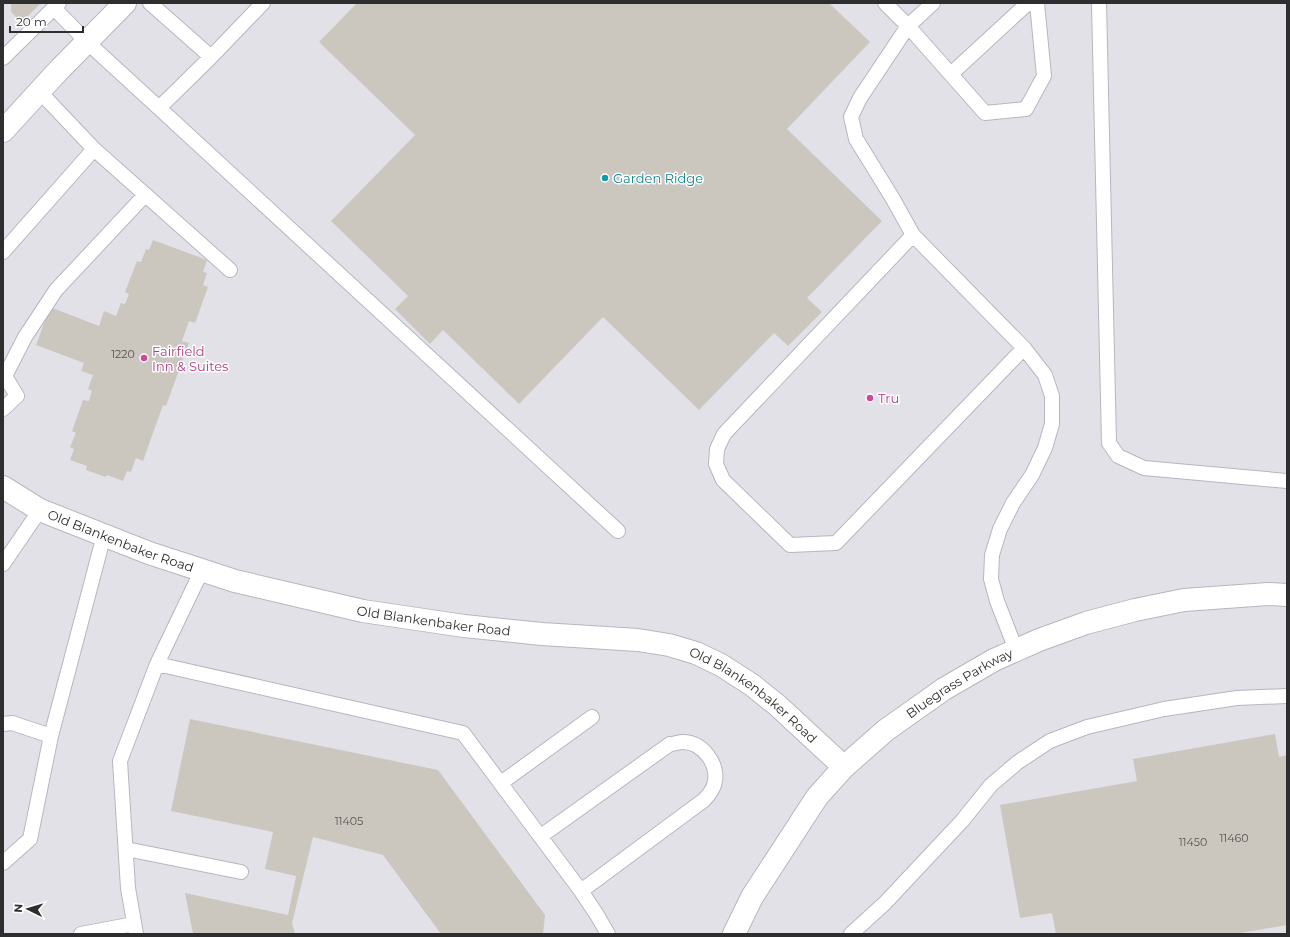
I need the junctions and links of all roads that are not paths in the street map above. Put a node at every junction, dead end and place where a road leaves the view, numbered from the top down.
1 (125, 3) edge
2 (150, 3) edge
3 (885, 3) edge
4 (933, 3) edge
5 (1028, 3) edge
6 (1037, 3) edge
7 (1099, 3) edge
8 (56, 6) edge
9 (255, 6) edge
10 (908, 26) junction
11 (87, 42) junction
12 (3, 58) edge
13 (211, 58) junction
14 (951, 74) junction
15 (40, 92) junction
16 (159, 108) junction
17 (3, 131) edge
18 (94, 150) junction
19 (145, 195) junction
20 (912, 235) junction
21 (3, 252) edge
22 (230, 270) dead end
23 (1024, 348) junction
24 (4, 375) edge
25 (3, 409) edge
26 (1287, 481) edge
27 (3, 487) edge
28 (40, 510) junction
29 (618, 531) dead end
30 (104, 535) junction
31 (3, 564) edge
32 (202, 570) junction
33 (1287, 595) edge
34 (1016, 650) junction
35 (157, 664) junction
36 (1287, 696) edge
37 (592, 717) dead end
38 (3, 724) edge
39 (51, 736) junction
40 (844, 767) junction
41 (500, 783) junction
42 (541, 836) junction
43 (126, 849) junction
44 (3, 864) edge
45 (241, 872) dead end
46 (581, 891) junction
47 (135, 929) edge
48 (81, 934) edge
49 (608, 934) edge
50 (734, 934) edge
51 (850, 934) edge

1 - 11 street
2 - 13 lane
3 - 10 lane
4 - 10 lane
5 - 14 lane
6 - 14 lane
7 - 26 lane
8 - 11 lane
8 - 12 lane
9 - 13 lane
10 - 14 lane
10 - 20 lane
11 - 15 street
11 - 16 lane
13 - 16 lane
15 - 17 street
15 - 18 lane
16 - 29 lane
18 - 19 lane
18 - 21 lane
19 - 22 lane
19 - 24 lane
20 - 23 lane
20 - 23 lane
23 - 34 lane
24 - 25 lane
27 - 28 street, Old Blankenbaker Road
28 - 30 street, Old Blankenbaker Road
28 - 31 lane
30 - 32 street, Old Blankenbaker Road
30 - 39 lane
32 - 35 lane
32 - 40 street, Old Blankenbaker Road
33 - 34 street, Bluegrass Parkway
34 - 40 street, Bluegrass Parkway
35 - 41 lane
35 - 43 lane
36 - 51 lane
37 - 41 lane
38 - 39 lane
39 - 44 lane
40 - 50 street, Bluegrass Parkway
41 - 42 lane
42 - 46 lane
42 - 46 lane
43 - 45 lane
43 - 47 lane
46 - 49 lane
47 - 48 lane

